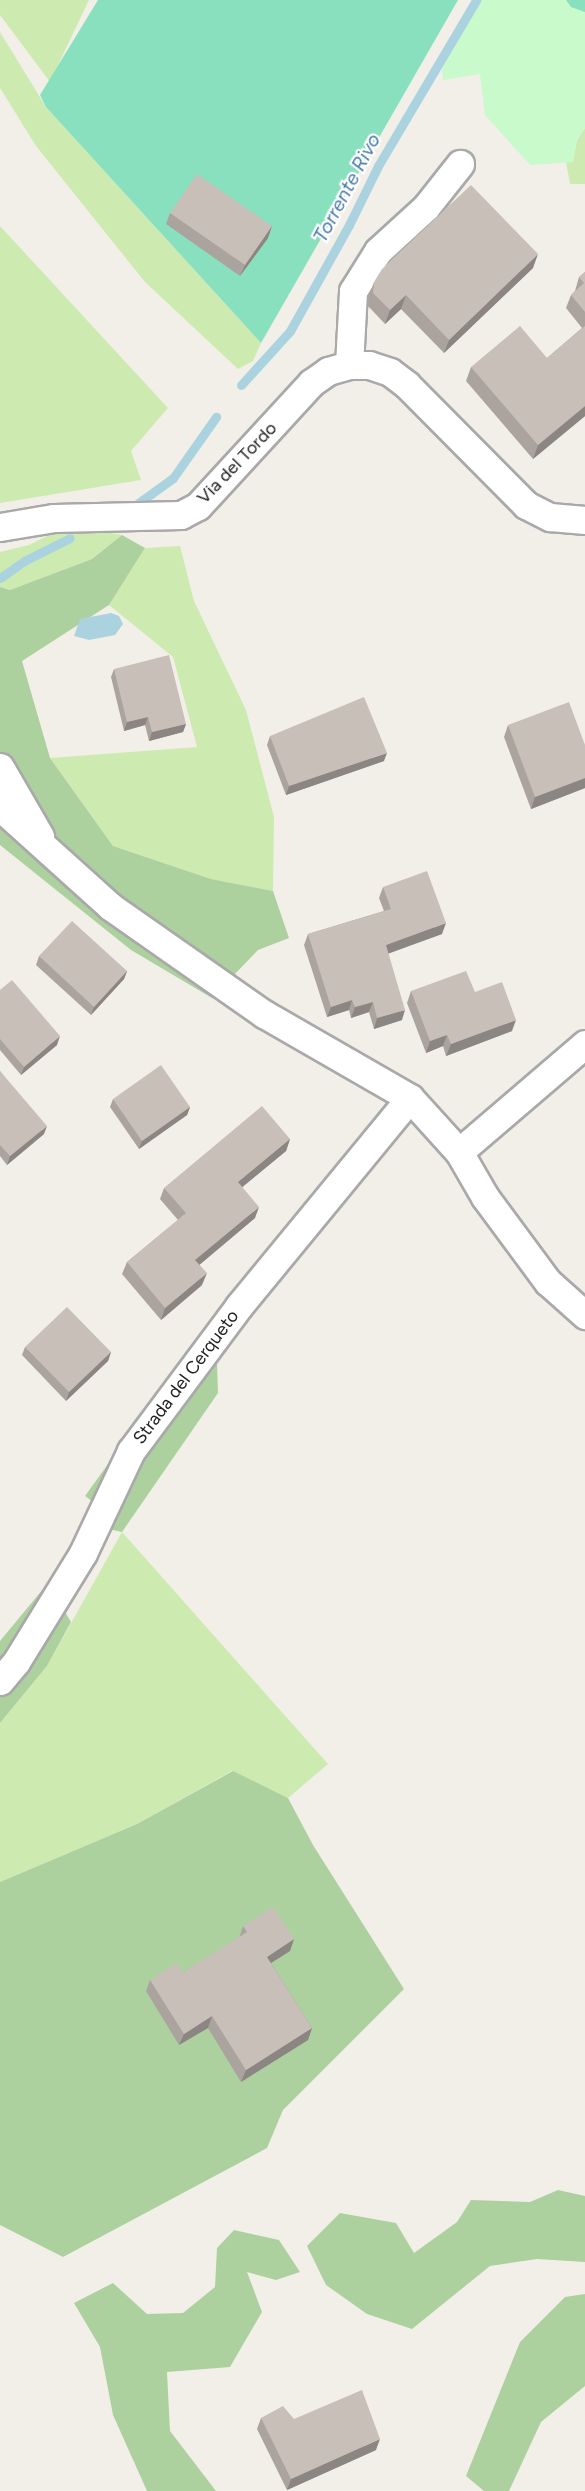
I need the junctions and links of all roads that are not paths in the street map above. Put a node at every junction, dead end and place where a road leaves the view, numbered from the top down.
1 (460, 165) dead end
2 (348, 365) junction
3 (585, 520) edge
4 (0, 527) edge
5 (0, 767) edge
6 (0, 807) edge
7 (49, 854) junction
8 (585, 1044) edge
9 (410, 1098) junction
10 (459, 1152) junction
11 (583, 1313) edge
12 (0, 1682) edge

1 - 2 street
2 - 3 street
2 - 4 street, Via del Tordo
5 - 7 street
6 - 7 street
7 - 9 street
8 - 10 street
9 - 10 street
9 - 12 street, Strada del Cerqueto
10 - 11 street

